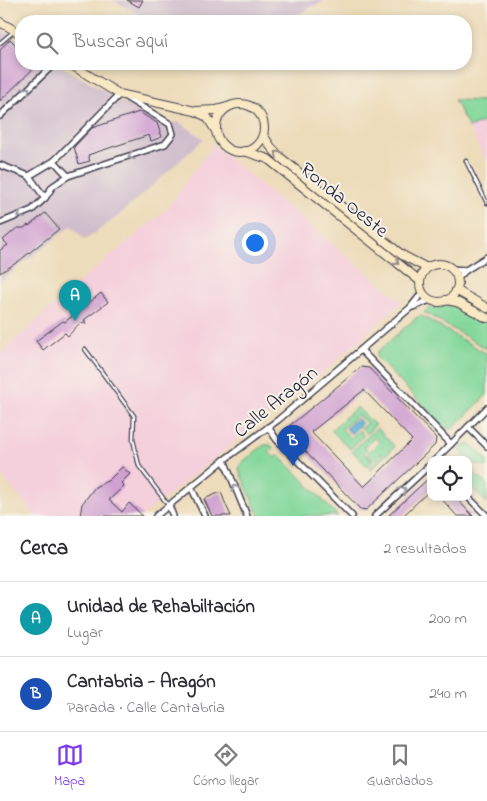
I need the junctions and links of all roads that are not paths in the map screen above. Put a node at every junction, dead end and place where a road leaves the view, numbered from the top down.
1 (0, 22) edge
2 (15, 30) edge
3 (15, 34) edge
4 (0, 43) edge
5 (48, 70) edge
6 (80, 70) edge
7 (119, 94) junction
8 (232, 105) junction
9 (195, 111) junction
10 (0, 116) edge
11 (216, 131) junction
12 (263, 135) junction
13 (244, 151) junction
14 (54, 161) junction
15 (466, 161) dead end
16 (0, 165) edge
17 (29, 176) junction
18 (68, 176) junction
19 (45, 198) junction
20 (487, 204) edge
21 (0, 223) edge
22 (487, 257) edge
23 (427, 268) junction
24 (452, 269) junction
25 (466, 270) junction
26 (457, 279) junction
27 (420, 281) junction
28 (456, 290) junction
29 (422, 293) junction
30 (430, 300) junction
31 (446, 300) junction
32 (410, 308) junction
33 (487, 308) edge
34 (487, 318) edge
35 (85, 349) dead end
36 (361, 350) junction
37 (487, 408) edge
38 (468, 427) junction
39 (268, 428) junction
40 (451, 444) junction
41 (487, 446) edge
42 (439, 456) edge
43 (224, 460) junction
44 (427, 468) edge
45 (191, 487) junction
46 (472, 501) edge
47 (169, 506) junction
48 (156, 516) edge
49 (174, 516) edge
50 (205, 516) edge
51 (247, 516) edge
52 (352, 516) edge
53 (375, 516) edge
54 (487, 516) edge

1 - 2 main road
3 - 4 lane
10 -> 5 street
6 - 7 main road
7 - 9 main road
7 - 14 street
7 -> 18 street
8 - 9 main road
8 - 11 main road
8 - 12 main road
9 - 11 main road
11 - 13 main road
12 - 13 main road
23 -> 12 main road, Ronda Oeste
13 -> 27 main road, Ronda Oeste
14 - 17 street
14 - 18 street
15 - 20 lane
16 - 17 street
17 - 19 street
18 - 19 street
19 -> 21 street
22 - 25 street
23 - 24 main road
23 - 27 main road
24 - 25 street
24 - 26 main road
25 - 26 street
26 - 28 main road
27 - 29 main road
28 - 31 main road
28 - 33 main road
29 - 30 main road
29 - 32 street, Calle Aragón
30 - 31 main road
30 - 32 street, Calle Aragón
31 - 34 main road
32 - 36 street, Calle Aragón
35 - 47 lane
36 - 39 street, Calle Aragón
36 - 40 street
37 - 38 street
38 - 40 street
38 - 41 street
39 - 43 street, Calle Aragón
39 - 52 street
40 - 42 street
43 - 45 street, Calle Aragón
51 -> 43 street
53 -> 44 street
45 - 47 street, Calle Aragón
45 - 50 street
46 - 54 street
47 - 48 street, Calle Aragón
47 - 49 street

